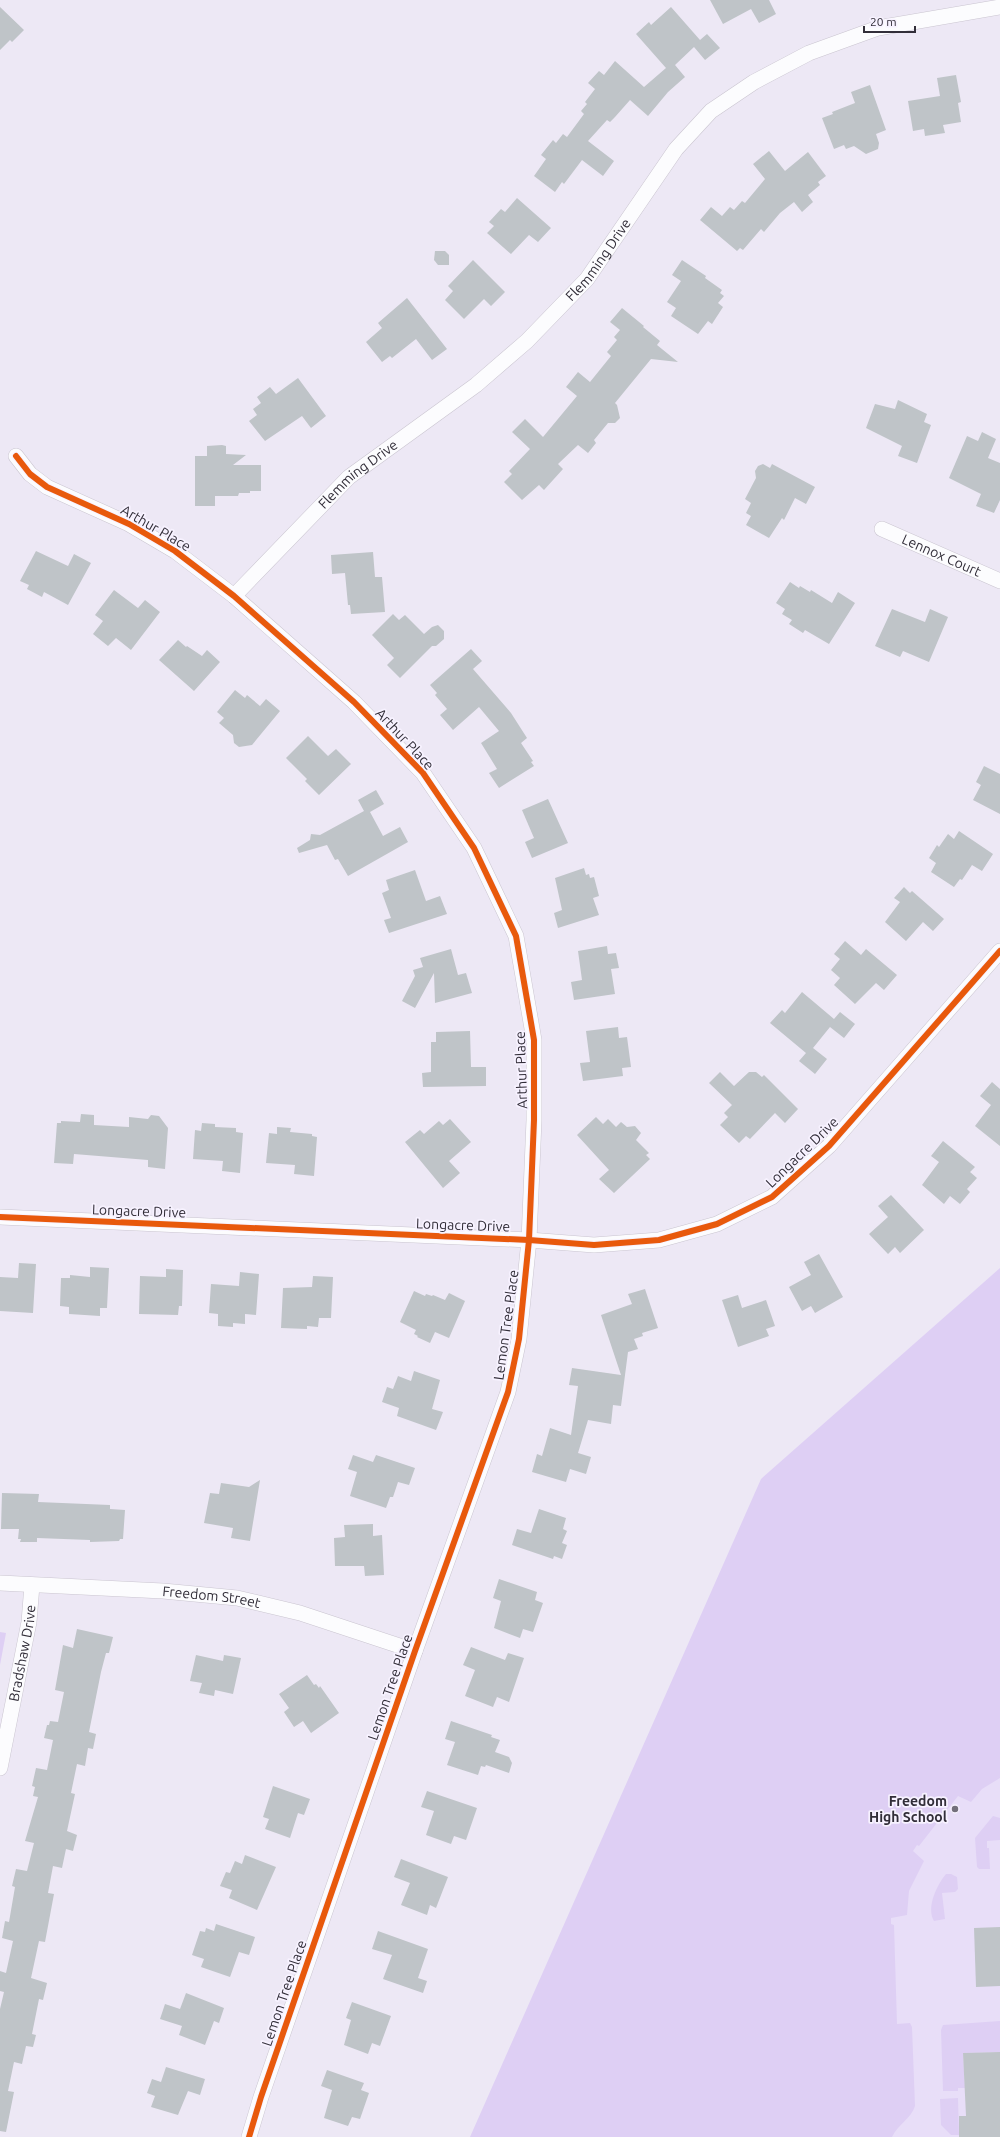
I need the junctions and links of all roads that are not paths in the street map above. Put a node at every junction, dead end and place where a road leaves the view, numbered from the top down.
1 (1000, 7) edge
2 (16, 456) dead end
3 (882, 529) dead end
4 (1000, 581) edge
5 (234, 596) junction
6 (1000, 951) edge
7 (0, 1217) edge
8 (529, 1240) junction
9 (0, 1583) edge
10 (32, 1584) junction
11 (415, 1651) junction
12 (0, 1768) edge
13 (249, 2137) edge

1 - 5 street, Flemming Drive
2 - 5 street, Arthur Place
3 - 4 street, Lennox Court
5 - 8 street, Arthur Place
6 - 8 street, Longacre Drive
7 - 8 street, Longacre Drive
8 - 11 street, Lemon Tree Place
9 - 10 street, Freedom Street
10 - 11 street, Freedom Street
10 - 12 street, Bradshaw Drive
11 - 13 street, Lemon Tree Place

